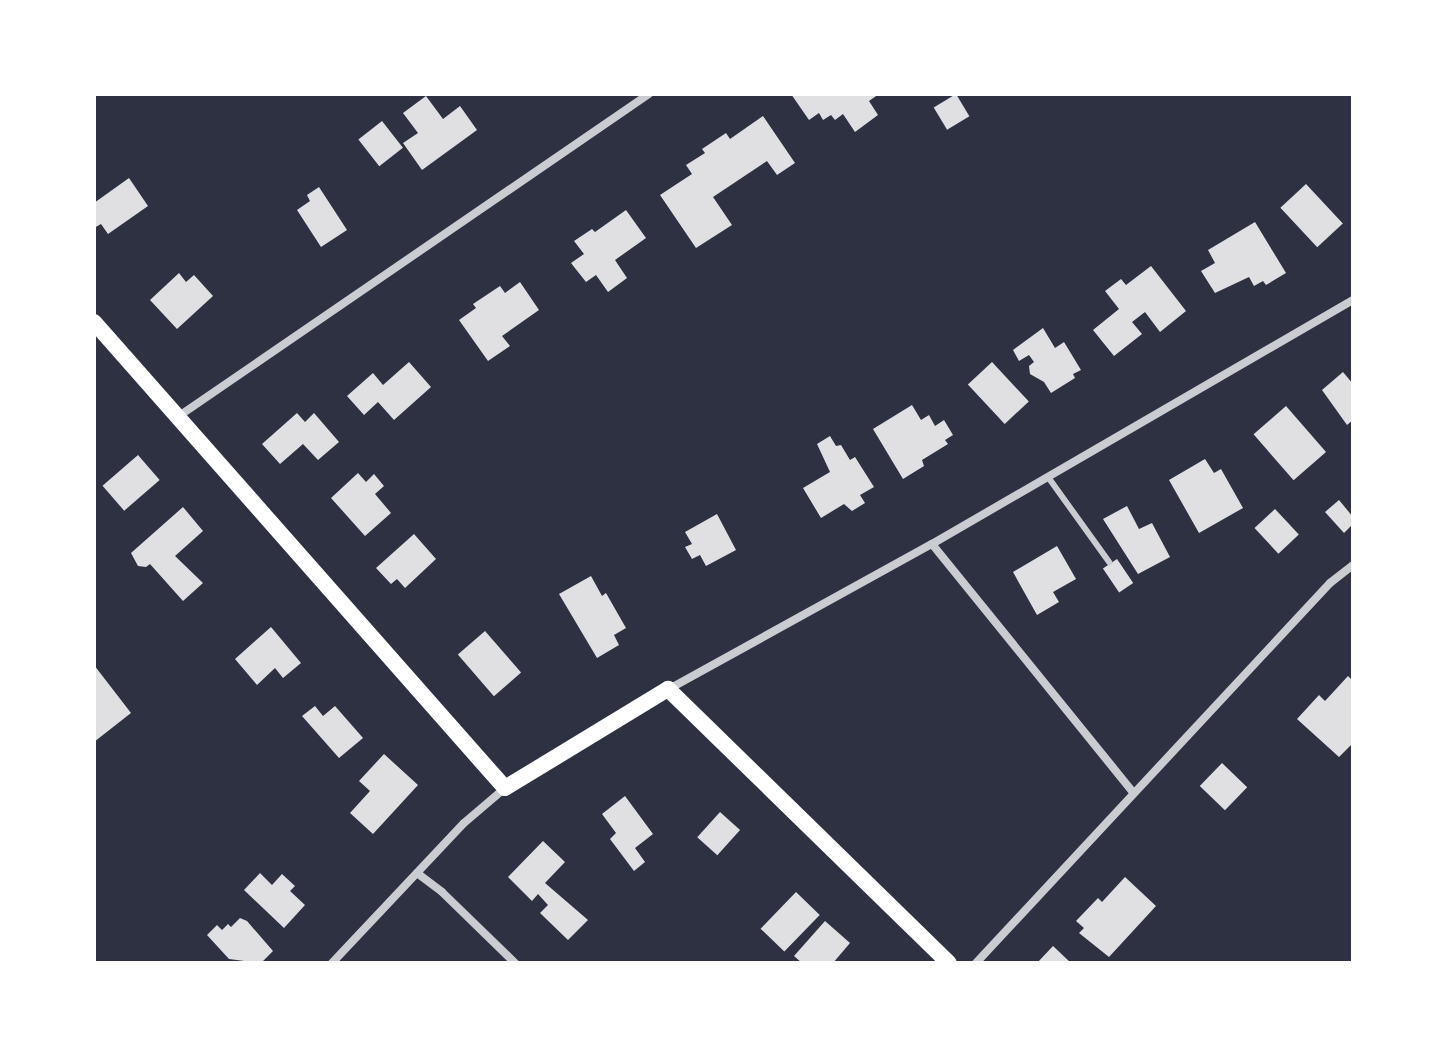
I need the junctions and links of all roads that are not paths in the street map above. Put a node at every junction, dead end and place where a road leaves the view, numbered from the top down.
1 (649, 94) edge
2 (1353, 300) edge
3 (94, 322) edge
4 (179, 416) junction
5 (1048, 477) junction
6 (932, 544) junction
7 (1109, 562) dead end
8 (1353, 565) edge
9 (668, 689) junction
10 (505, 788) junction
11 (1133, 792) junction
12 (417, 873) junction
13 (332, 963) edge
14 (515, 963) edge
15 (949, 963) edge
16 (976, 963) edge

1 - 4 street
2 - 5 street
3 - 4 main road
4 - 10 main road
5 - 6 street
5 - 7 lane
6 - 9 street
6 - 11 street
8 - 11 street
9 - 10 main road
9 - 15 main road
10 - 12 street
11 - 16 street
12 - 13 street
12 - 14 street

